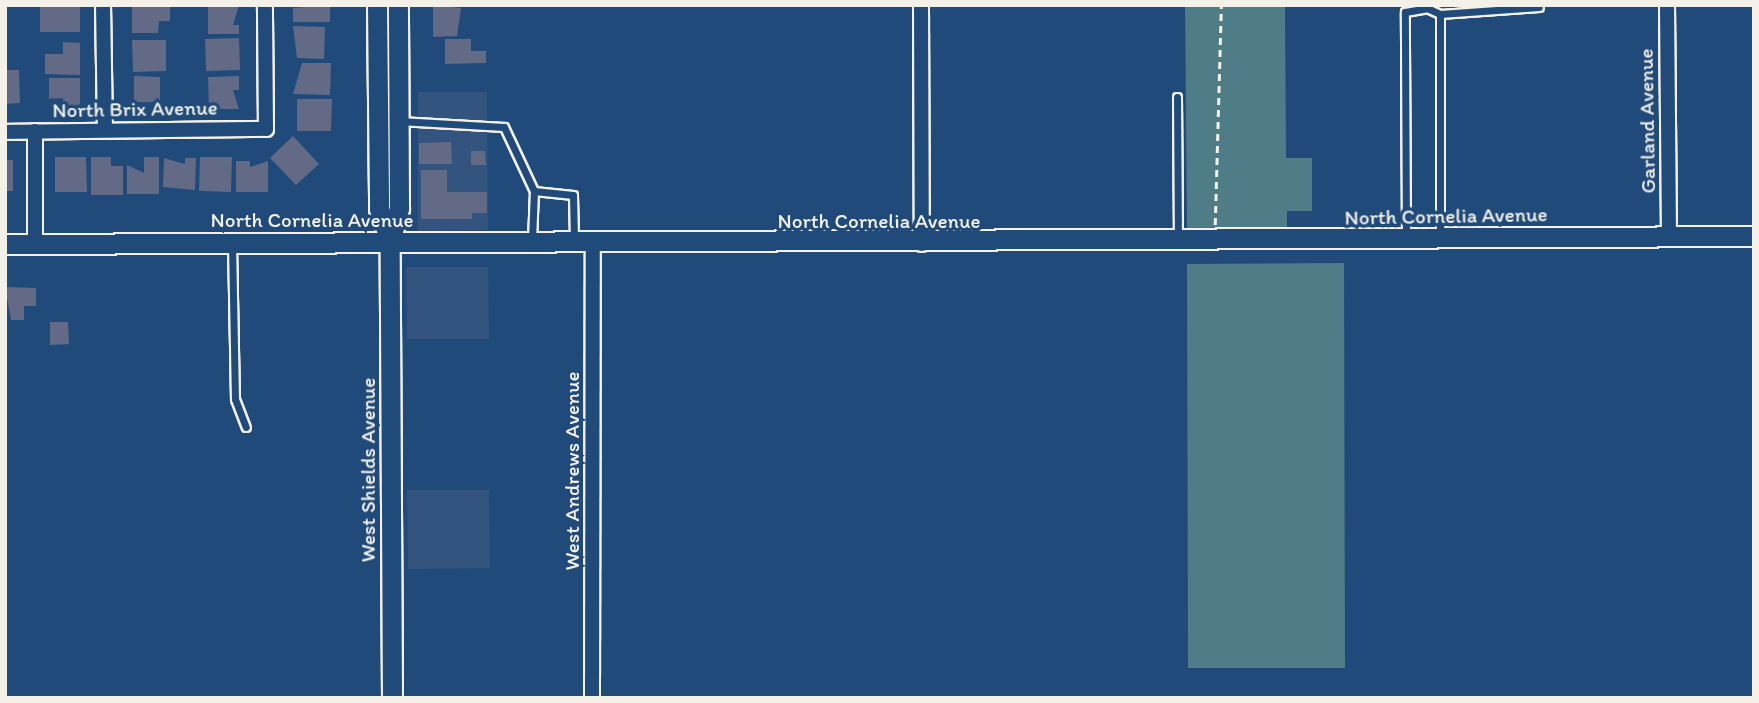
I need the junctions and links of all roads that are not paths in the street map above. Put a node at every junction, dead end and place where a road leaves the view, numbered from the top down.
1 (103, 5) edge
2 (265, 5) edge
3 (377, 5) edge
4 (398, 5) edge
5 (921, 5) edge
6 (1667, 5) edge
7 (1538, 7) edge
8 (1440, 14) junction
9 (1177, 97) dead end
10 (398, 121) junction
11 (105, 130) junction
12 (35, 131) junction
13 (5, 132) edge
14 (534, 191) junction
15 (1754, 236) edge
16 (1669, 237) junction
17 (1440, 239) junction
18 (1406, 240) junction
19 (390, 242) junction
20 (1178, 242) junction
21 (232, 243) junction
22 (532, 243) junction
23 (5, 244) edge
24 (35, 244) junction
25 (583, 244) junction
26 (922, 244) junction
27 (246, 427) dead end
28 (392, 698) edge
29 (592, 698) edge

1 - 11 street
2 - 11 street, North Brix Avenue
3 - 19 street, West Shields Avenue
4 - 10 street, West Shields Avenue
5 - 26 street
6 - 16 street, Garland Avenue
7 - 8 lane
8 - 17 lane
8 - 18 lane
9 - 20 lane
10 - 14 lane
10 - 19 street, West Shields Avenue
11 - 12 street, North Brix Avenue
12 - 13 street, North Brix Avenue
12 - 24 street
14 - 22 lane
14 - 25 lane
15 - 16 street, North Cornelia Avenue
16 - 17 street, North Cornelia Avenue
17 - 18 street, North Cornelia Avenue
18 - 20 street, North Cornelia Avenue
19 - 21 street, North Cornelia Avenue
19 - 22 street, North Cornelia Avenue
19 - 28 street, West Shields Avenue
20 - 26 street, North Cornelia Avenue
21 - 24 street, North Cornelia Avenue
21 - 27 lane
22 - 25 street, North Cornelia Avenue
23 - 24 street, North Cornelia Avenue
25 - 26 street, North Cornelia Avenue
25 - 29 street, West Andrews Avenue

